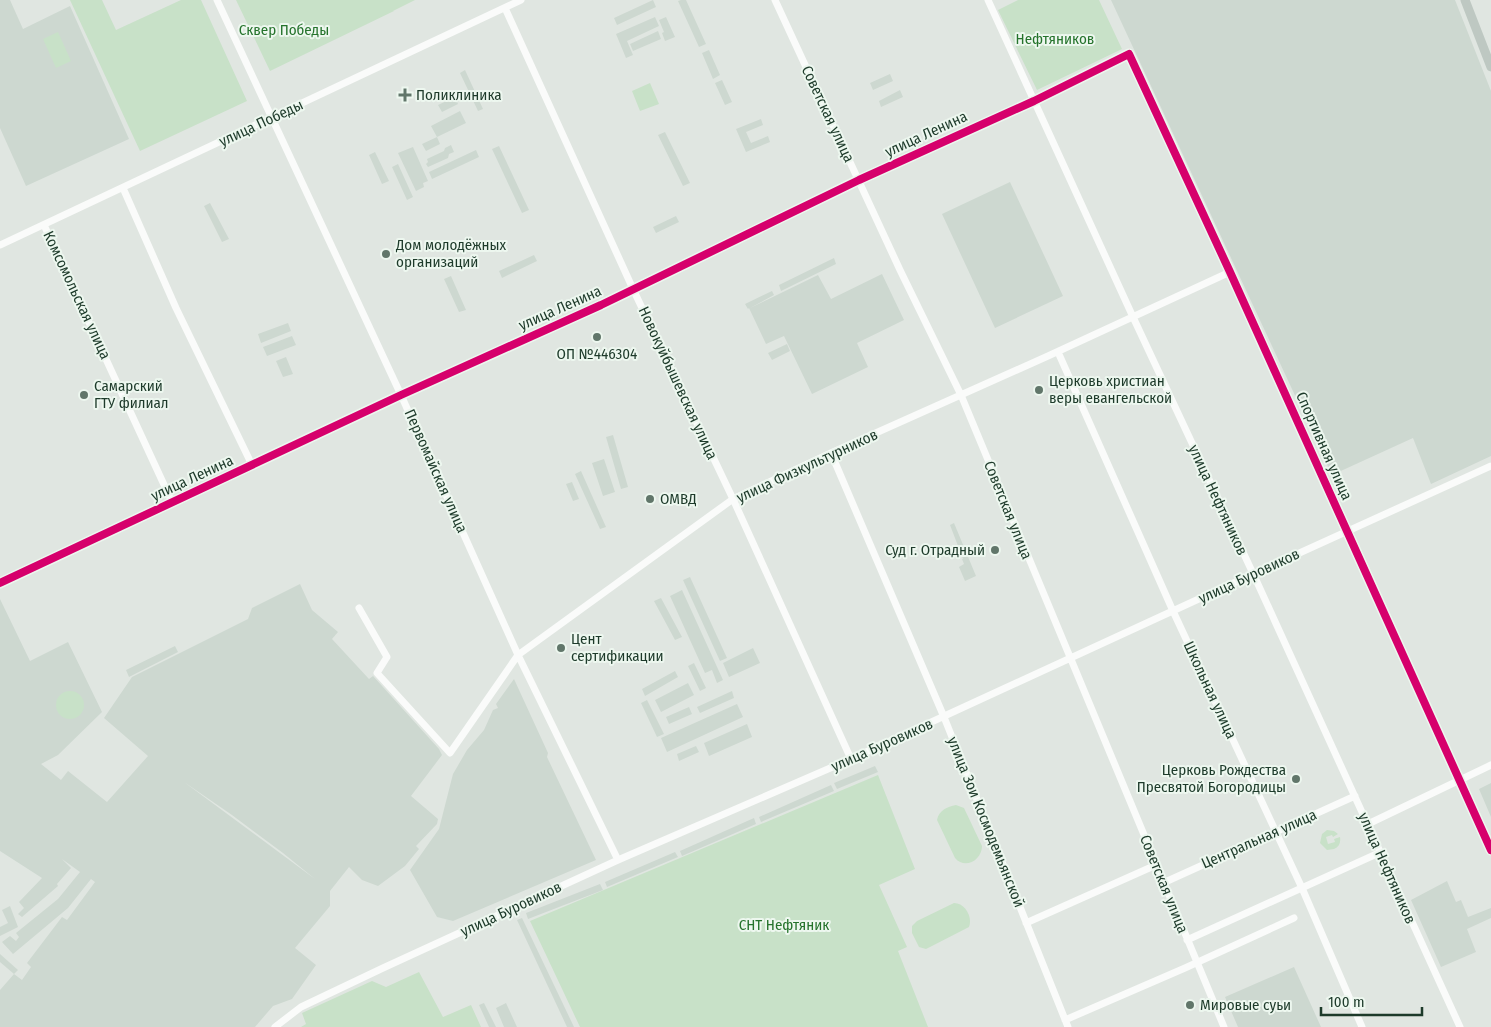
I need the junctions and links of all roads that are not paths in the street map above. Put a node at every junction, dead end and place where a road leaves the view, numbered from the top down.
1 (217, 0) edge
2 (521, 0) edge
3 (775, 0) edge
4 (988, 0) edge
5 (1465, 0) edge
6 (505, 8) junction
7 (1129, 54) joint
8 (1491, 67) edge
9 (1034, 101) junction
10 (272, 118) junction
11 (859, 180) junction
12 (123, 188) junction
13 (44, 224) junction
14 (0, 245) edge
15 (1230, 272) junction
16 (633, 288) junction
17 (1133, 317) junction
18 (1058, 352) junction
19 (401, 395) junction
20 (960, 395) junction
21 (832, 453) junction
22 (252, 465) junction
23 (1491, 466) edge
24 (733, 499) junction
25 (172, 502) junction
26 (1347, 531) junction
27 (1253, 574) junction
28 (0, 583) edge
29 (359, 608) dead end
30 (1173, 611) junction
31 (518, 655) junction
32 (1070, 658) junction
33 (944, 717) junction
34 (851, 759) junction
35 (1491, 765) edge
36 (1460, 779) junction
37 (1355, 796) junction
38 (1368, 824) junction
39 (1276, 832) junction
40 (1491, 850) edge
41 (1381, 852) junction
42 (618, 860) junction
43 (1156, 865) junction
44 (1163, 883) junction
45 (1302, 888) junction
46 (1294, 918) dead end
47 (1026, 923) junction
48 (1187, 940) junction
49 (1196, 963) junction
50 (1067, 1023) edge
51 (275, 1027) edge
52 (1224, 1027) edge
53 (1362, 1027) edge
54 (1460, 1027) edge

1 - 10 street, Первомайская улица
2 - 6 street, улица Победы
3 - 11 street, Советская улица
4 - 9 street, улица Нефтяников
5 - 8 main road
6 - 10 street, улица Победы
6 - 16 street, Новокуйбышевская улица
7 - 9 street, улица Ленина
7 - 15 street, Спортивная улица
9 - 11 street, улица Ленина
9 - 17 street, улица Нефтяников
10 - 12 street, улица Победы
10 - 19 street, Первомайская улица
11 - 16 street, улица Ленина
11 - 20 street, Советская улица
12 - 13 street, улица Победы
12 - 22 street
13 - 14 street, улица Победы
13 - 25 street, Комсомольская улица
15 - 17 street, улица Физкультурников
15 - 26 street, Спортивная улица
16 - 19 street, улица Ленина
16 - 24 street, Новокуйбышевская улица
17 - 18 street, улица Физкультурников
17 - 27 street, улица Нефтяников
18 - 20 street, улица Физкультурников
18 - 30 street, Школьная улица
19 - 22 street, улица Ленина
19 - 31 street, Первомайская улица
20 - 21 street, улица Физкультурников
20 - 32 street, Советская улица
21 - 24 street, улица Физкультурников
21 - 33 street, улица Зои Космодемьянской
22 - 25 street, улица Ленина
23 - 26 street, улица Буровиков
24 - 31 street, улица Физкультурников
24 - 34 street, Новокуйбышевская улица
25 - 28 street, улица Ленина
26 - 27 street, улица Буровиков
26 - 36 street, Спортивная улица
27 - 30 street, улица Буровиков
27 - 37 street, улица Нефтяников
29 - 31 street, улица Физкультурников
30 - 32 street, улица Буровиков
30 - 39 street, Школьная улица
31 - 42 street, Первомайская улица
32 - 33 street, улица Буровиков
32 - 43 street, Советская улица
33 - 34 street, улица Буровиков
33 - 47 street, улица Зои Космодемьянской
34 - 42 street, улица Буровиков
35 - 36 street
36 - 38 street
36 - 40 street, Спортивная улица
37 - 38 street, улица Нефтяников
37 - 39 street, Центральная улица
38 - 41 street, улица Нефтяников
39 - 44 street, Центральная улица
39 - 45 street, Школьная улица
41 - 45 street
41 - 54 street, улица Нефтяников
42 - 51 street, улица Буровиков
43 - 44 street, Советская улица
43 - 47 street
44 - 48 street, Советская улица
45 - 48 street
45 - 53 street, Школьная улица
46 - 49 street
47 - 50 street, улица Зои Космодемьянской
48 - 49 street, Советская улица
49 - 50 street
49 - 52 street, Советская улица

